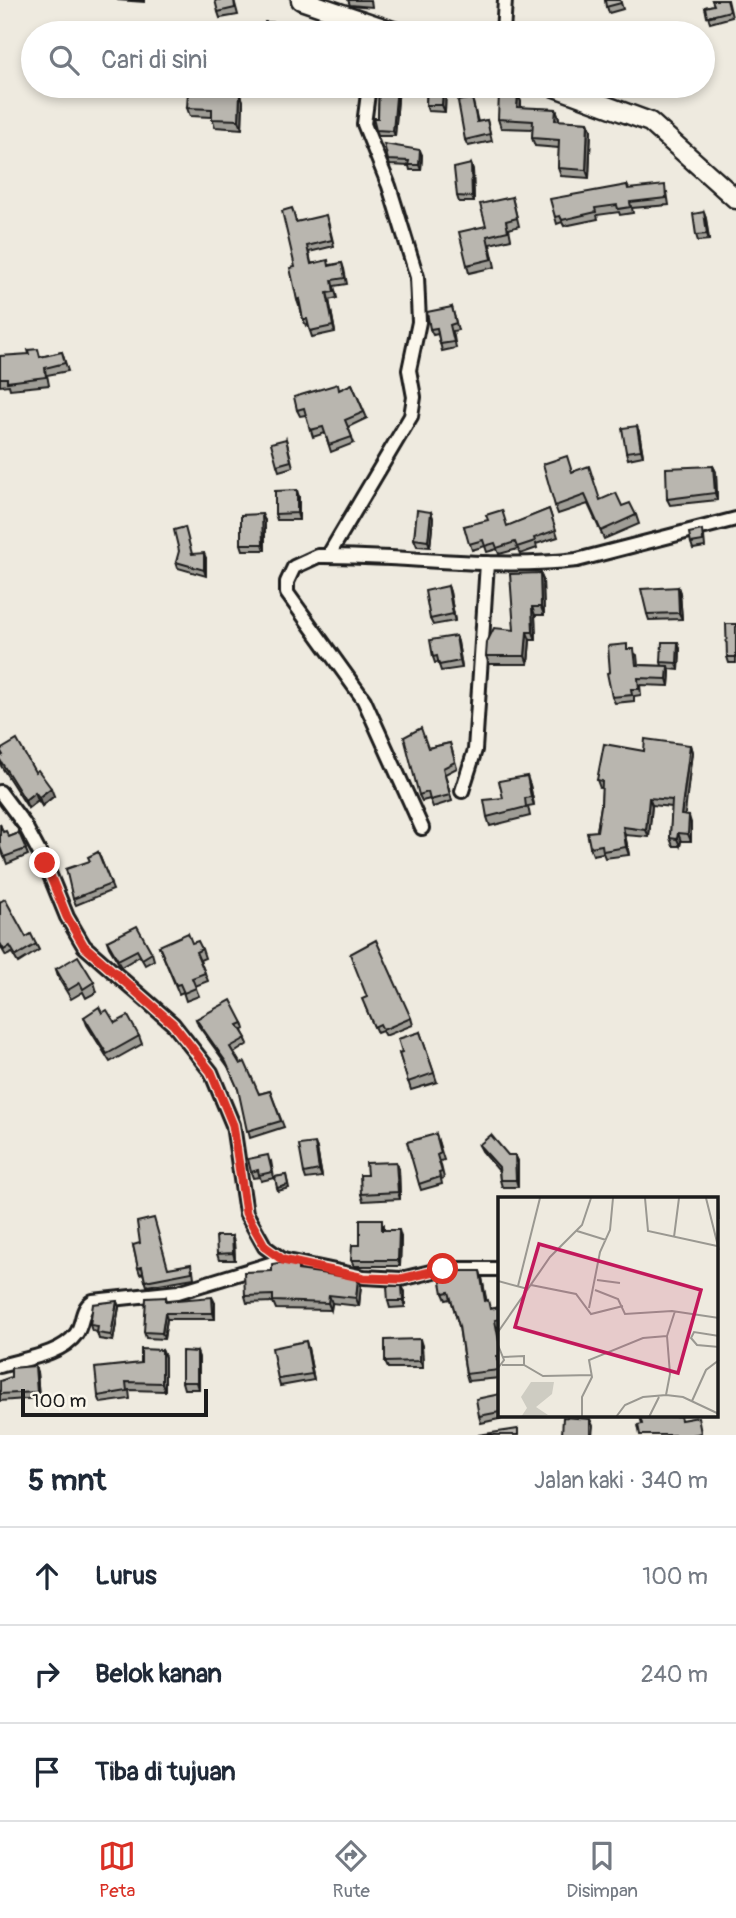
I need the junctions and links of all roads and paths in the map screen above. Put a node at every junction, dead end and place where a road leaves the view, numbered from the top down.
1 (301, 0) edge
2 (505, 0) edge
3 (339, 7) edge
4 (366, 21) edge
5 (504, 21) edge
6 (367, 98) edge
7 (585, 98) edge
8 (736, 199) edge
9 (736, 519) edge
10 (328, 556) junction
11 (487, 563) junction
12 (462, 791) dead end
13 (0, 792) edge
14 (422, 828) dead end
15 (283, 1260) junction
16 (498, 1269) edge
17 (0, 1366) edge

1 - 3 street
2 - 5 street
3 - 4 street
6 - 10 street
7 - 8 street
9 - 11 street
10 - 11 street
10 - 14 street
11 - 12 street
13 - 15 street
15 - 16 street
15 - 17 street

